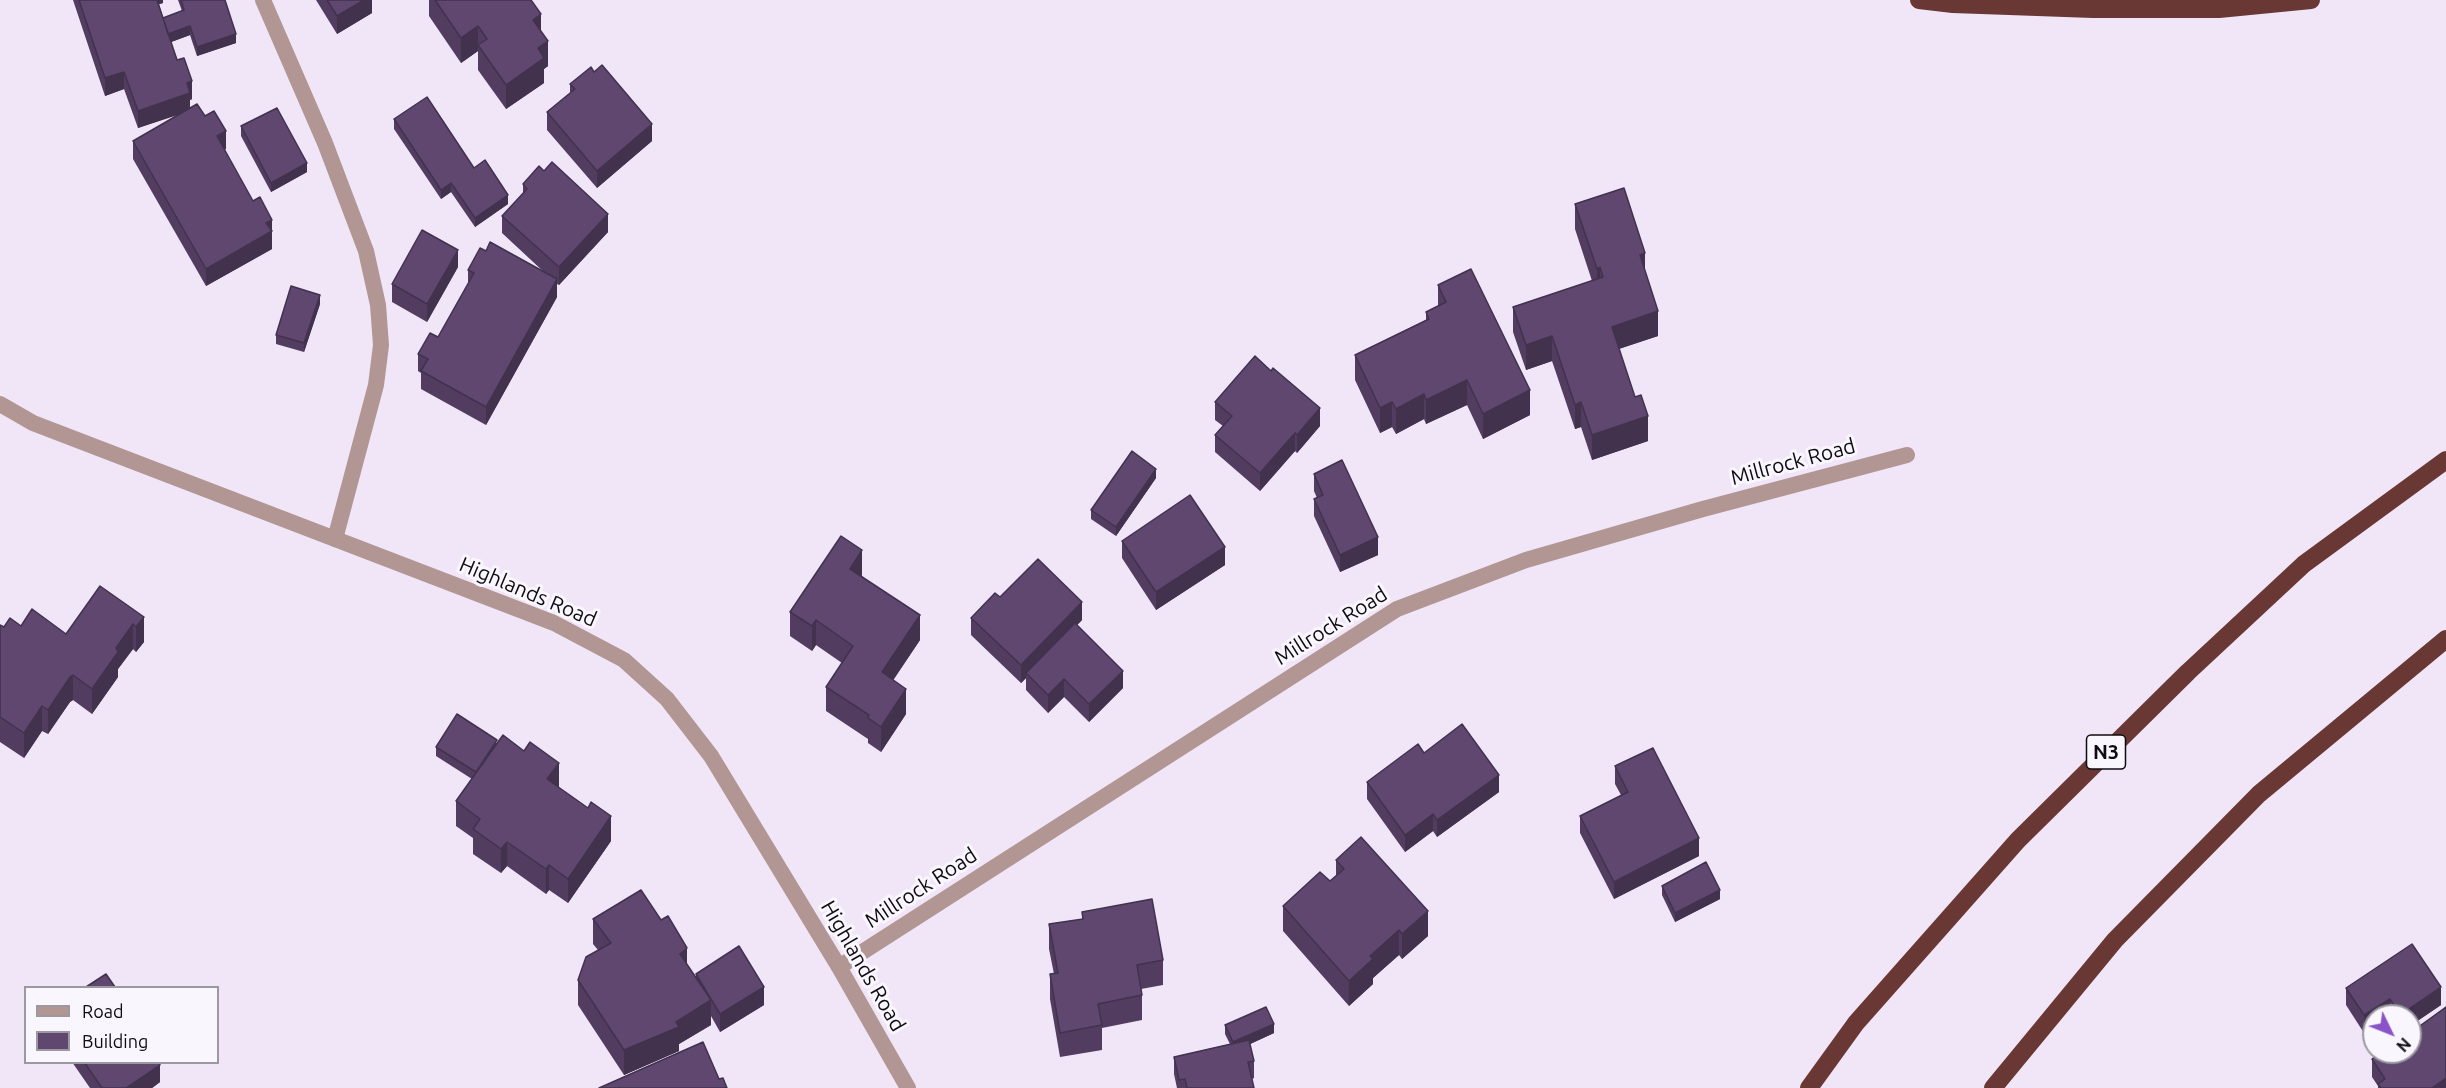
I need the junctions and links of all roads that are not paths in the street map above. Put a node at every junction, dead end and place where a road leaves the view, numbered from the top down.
1 (263, 0) edge
2 (1919, 0) edge
3 (2311, 0) edge
4 (0, 404) edge
5 (1907, 455) dead end
6 (2446, 460) edge
7 (335, 539) junction
8 (2446, 639) edge
9 (839, 967) junction
10 (908, 1088) edge
11 (1809, 1088) edge
12 (1993, 1088) edge

1 - 7 street
2 - 3 highway
4 - 7 street, Highlands Road
5 - 9 street, Millrock Road
6 - 11 highway, N3
7 - 9 street, Highlands Road
8 - 12 highway
9 - 10 street, Highlands Road

